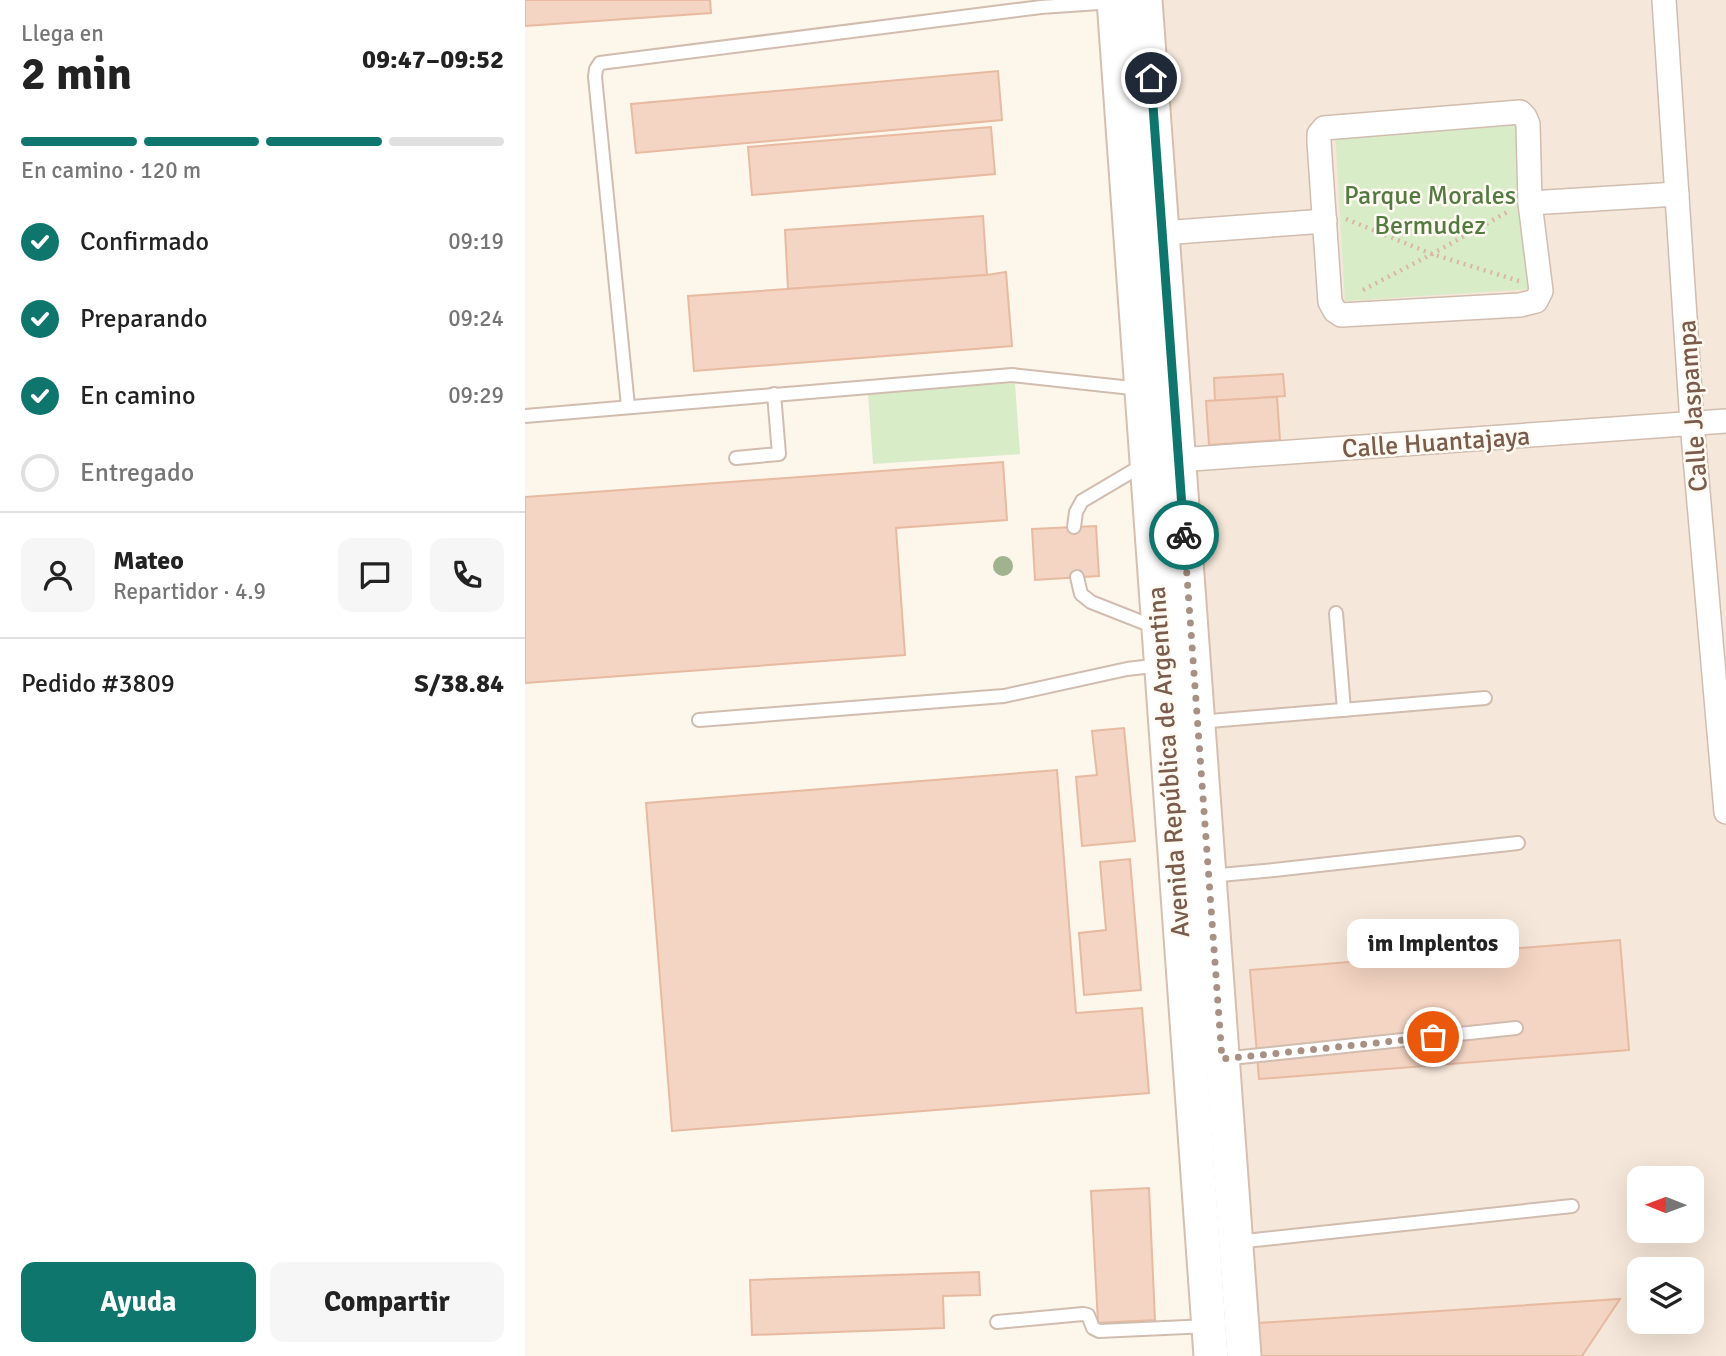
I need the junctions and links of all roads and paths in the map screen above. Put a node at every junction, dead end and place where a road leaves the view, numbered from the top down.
1 (1664, 0) edge
2 (1124, 1) edge
3 (1041, 4) edge
4 (1677, 194) junction
5 (1530, 203) junction
6 (1325, 221) junction
7 (1162, 233) junction
8 (1432, 254) junction
9 (1536, 301) junction
10 (1335, 311) junction
11 (1141, 389) junction
12 (773, 394) junction
13 (628, 407) junction
14 (525, 416) edge
15 (1726, 421) edge
16 (1692, 424) junction
17 (736, 458) dead end
18 (1163, 461) junction
19 (1074, 527) dead end
20 (1077, 577) dead end
21 (1336, 613) dead end
22 (1159, 629) junction
23 (1719, 656) edge
24 (1177, 663) junction
25 (1485, 698) dead end
26 (1344, 710) junction
27 (699, 720) dead end
28 (1198, 722) junction
29 (1726, 812) edge
30 (1518, 843) dead end
31 (1209, 876) junction
32 (1516, 1028) dead end
33 (1222, 1059) junction
34 (1572, 1206) dead end
35 (1235, 1242) junction
36 (997, 1321) dead end
37 (1210, 1341) edge
38 (1244, 1356) edge

1 - 4 street, Calle Jaspampa
2 - 3 lane
2 - 7 main road, Avenida República de Argentina
2 - 11 main road, Avenida República de Argentina
3 - 13 lane
4 - 5 street
4 - 16 street, Calle Jaspampa
5 - 6 street
5 - 8 path
5 - 9 street
6 - 7 street
6 - 8 path
6 - 10 street
7 - 18 main road, Avenida República de Argentina
8 - 9 path
8 - 10 path
9 - 10 street
11 - 12 lane
11 - 18 main road, Avenida República de Argentina
12 - 13 lane
12 - 17 lane
13 - 14 lane
15 - 16 street, Calle Huantajaya
16 - 18 street, Calle Huantajaya
16 - 23 street, Calle Jaspampa
18 - 19 lane
18 - 22 main road, Avenida República de Argentina
18 - 24 main road, Avenida República de Argentina
20 - 22 lane
21 - 26 lane
22 - 24 main road, Avenida República de Argentina
23 - 29 street, Calle Jaspampa
24 - 27 lane
24 - 28 main road, Avenida República de Argentina
24 - 37 main road, Avenida República de Argentina
25 - 26 lane
26 - 28 lane
28 - 31 main road, Avenida República de Argentina
30 - 31 lane
31 - 33 main road, Avenida República de Argentina
32 - 33 lane
33 - 35 main road, Avenida República de Argentina
34 - 35 lane
35 - 38 main road, Avenida República de Argentina
36 - 37 lane

